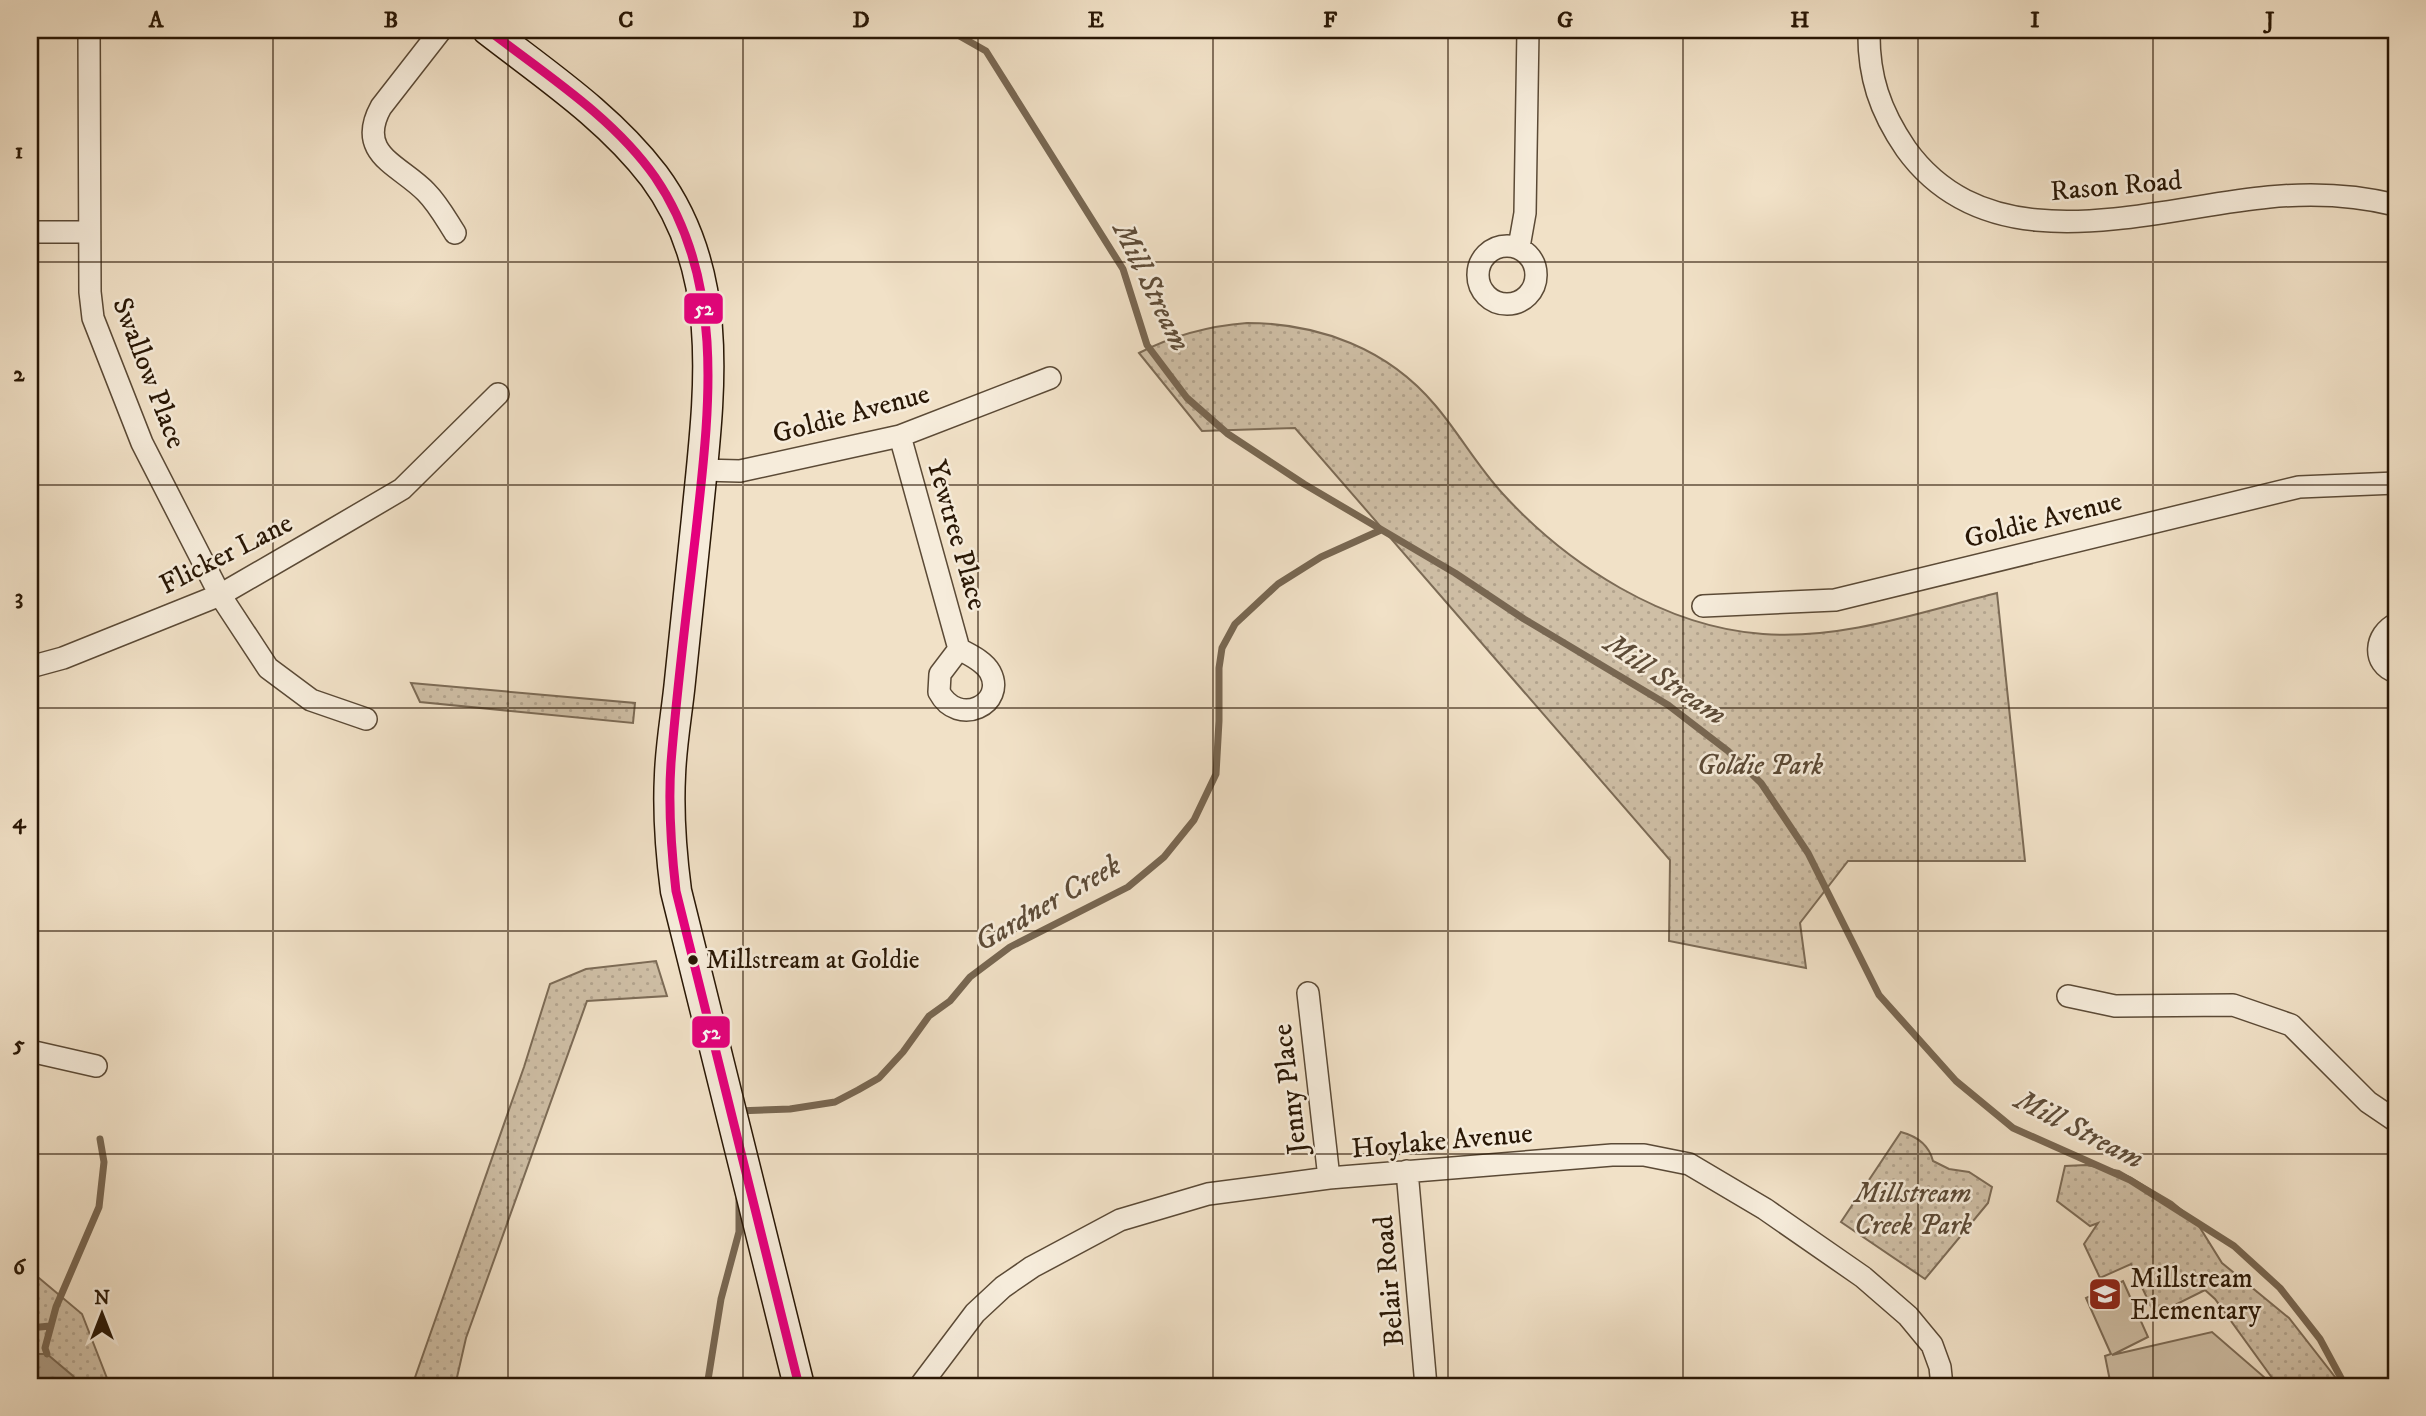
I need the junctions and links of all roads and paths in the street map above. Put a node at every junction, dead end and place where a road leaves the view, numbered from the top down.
1 (89, 30) edge
2 (441, 30) edge
3 (488, 30) edge
4 (1528, 30) edge
5 (1869, 30) edge
6 (2396, 205) edge
7 (30, 232) edge
8 (88, 232) junction
9 (455, 233) dead end
10 (1519, 247) dead end
11 (1050, 378) dead end
12 (498, 394) dead end
13 (900, 436) junction
14 (701, 470) junction
15 (2396, 483) edge
16 (220, 595) junction
17 (1703, 606) dead end
18 (2396, 624) edge
19 (960, 649) dead end
20 (30, 667) edge
21 (2396, 673) edge
22 (366, 719) dead end
23 (1308, 993) dead end
24 (2068, 996) dead end
25 (30, 1051) edge
26 (96, 1066) dead end
27 (2396, 1121) edge
28 (1407, 1171) junction
29 (1329, 1178) junction
30 (799, 1386) edge
31 (920, 1386) edge
32 (1426, 1386) edge
33 (1942, 1386) edge

1 - 8 street, Swallow Place
2 - 9 street
3 - 14 main road
4 - 10 street
5 - 6 street, Rason Road
7 - 8 street
8 - 16 street, Swallow Place
11 - 13 street, Goldie Avenue
12 - 16 street, Flicker Lane
13 - 14 street, Goldie Avenue
13 - 19 street, Yewtree Place
14 - 30 main road
15 - 17 street, Goldie Avenue
16 - 20 street, Flicker Lane
16 - 22 street, Swallow Place
18 - 21 street
23 - 29 street, Jenny Place
24 - 27 street
25 - 26 street
28 - 29 street, Hoylake Avenue
28 - 32 street, Belair Road
28 - 33 street, Hoylake Avenue
29 - 31 street, Hoylake Avenue

